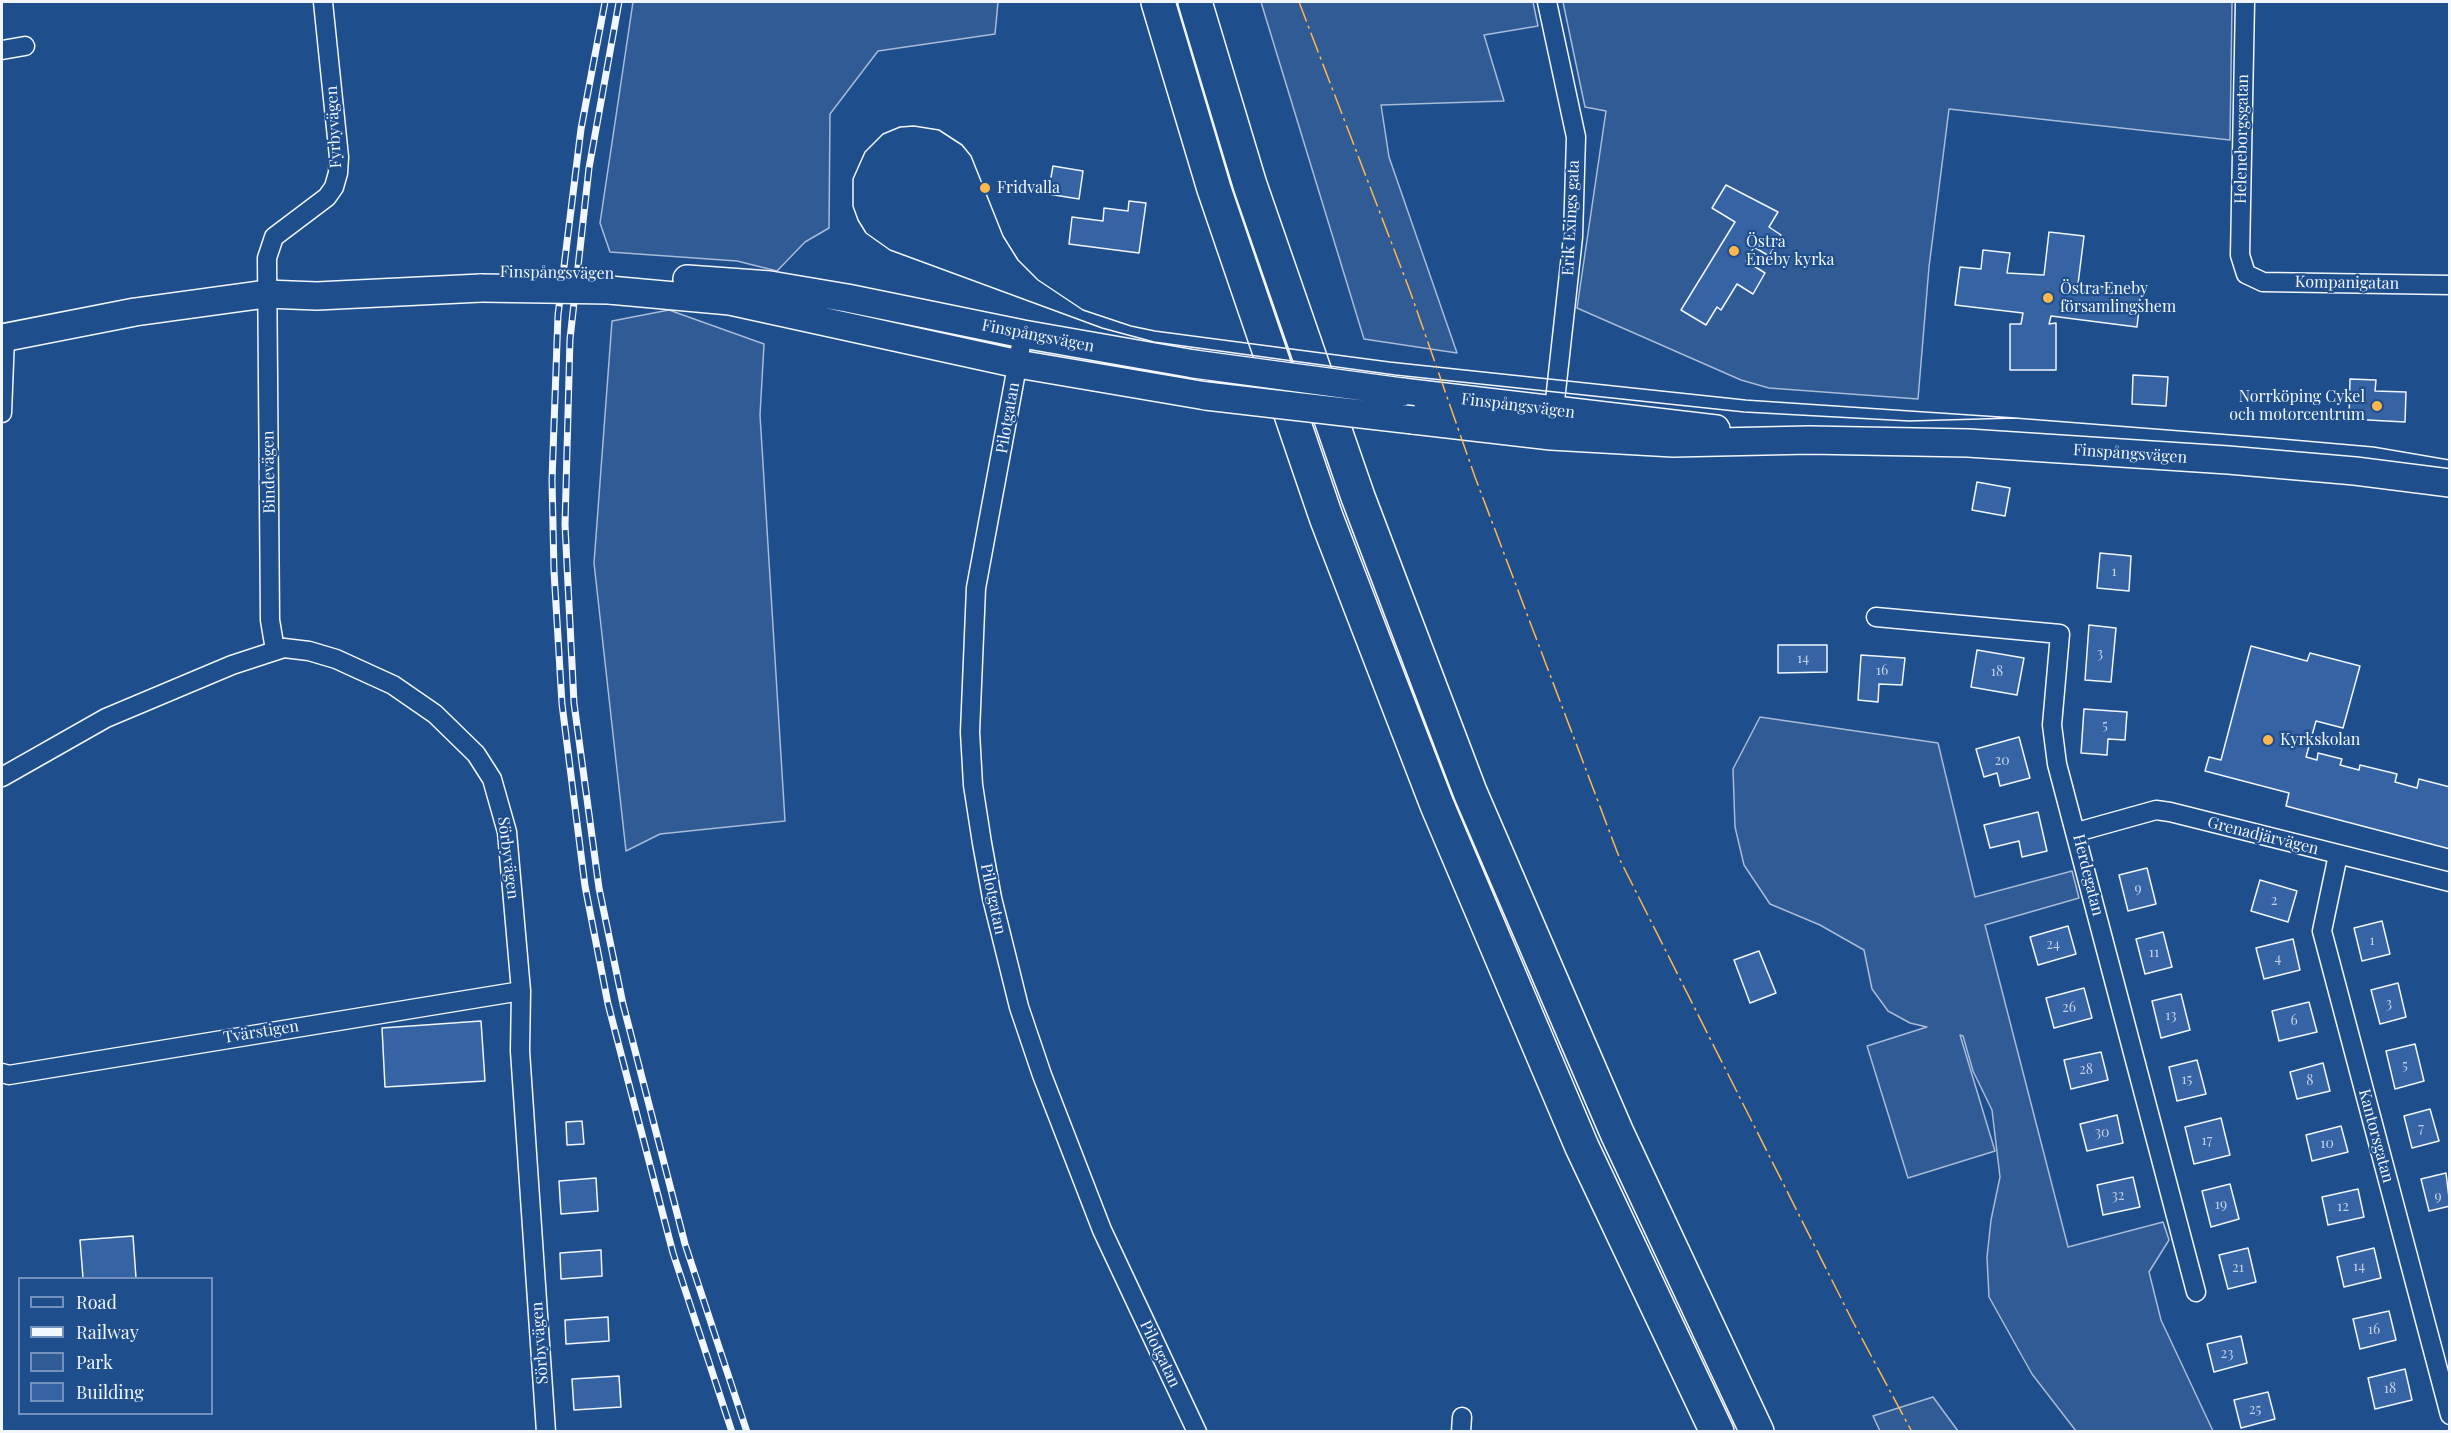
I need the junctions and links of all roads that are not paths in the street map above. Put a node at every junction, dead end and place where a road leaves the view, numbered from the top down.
1 (323, 2) edge
2 (1158, 2) edge
3 (1195, 2) edge
4 (1547, 2) edge
5 (2245, 2) edge
6 (25, 46) dead end
7 (2, 50) edge
8 (2246, 274) joint
9 (607, 281) junction
10 (2450, 285) edge
11 (266, 294) junction
12 (1023, 334) junction
13 (3, 337) edge
14 (1018, 364) junction
15 (2, 412) edge
16 (1552, 423) junction
17 (2450, 483) edge
18 (1876, 617) dead end
19 (275, 650) junction
20 (2, 777) edge
21 (2077, 832) junction
22 (2338, 855) junction
23 (2450, 882) edge
24 (521, 991) junction
25 (2, 1073) edge
26 (2196, 1292) dead end
27 (2450, 1415) edge
28 (546, 1431) edge
29 (1197, 1431) edge
30 (1717, 1431) edge
31 (1757, 1431) edge

1 - 11 street, Fyrbyvägen
2 - 30 highway
3 - 31 highway
4 - 16 street, Erik Exings gata
5 - 8 street, Heleneborgsgatan
6 - 7 street
8 - 10 street, Kompanigatan
9 - 11 main road, Finspångsvägen, bridge
9 - 12 main road, Finspångsvägen
9 - 14 main road, Finspångsvägen
11 - 13 main road, Finspångsvägen
11 - 19 street, Bindevägen
12 - 14 street, Pilotgatan
12 - 16 main road, Finspångsvägen, bridge
13 - 15 street
14 - 16 main road, Finspångsvägen, bridge
14 - 29 street, Pilotgatan
16 - 17 main road, Finspångsvägen
18 - 21 street, Herdegatan
19 - 20 street, Sörbyvägen
19 - 24 street, Sörbyvägen
21 - 22 street, Grenadjärvägen
21 - 26 street, Herdegatan
22 - 23 street, Grenadjärvägen
22 - 27 street, Kantorsgatan
24 - 25 street, Tvärstigen
24 - 28 street, Sörbyvägen

